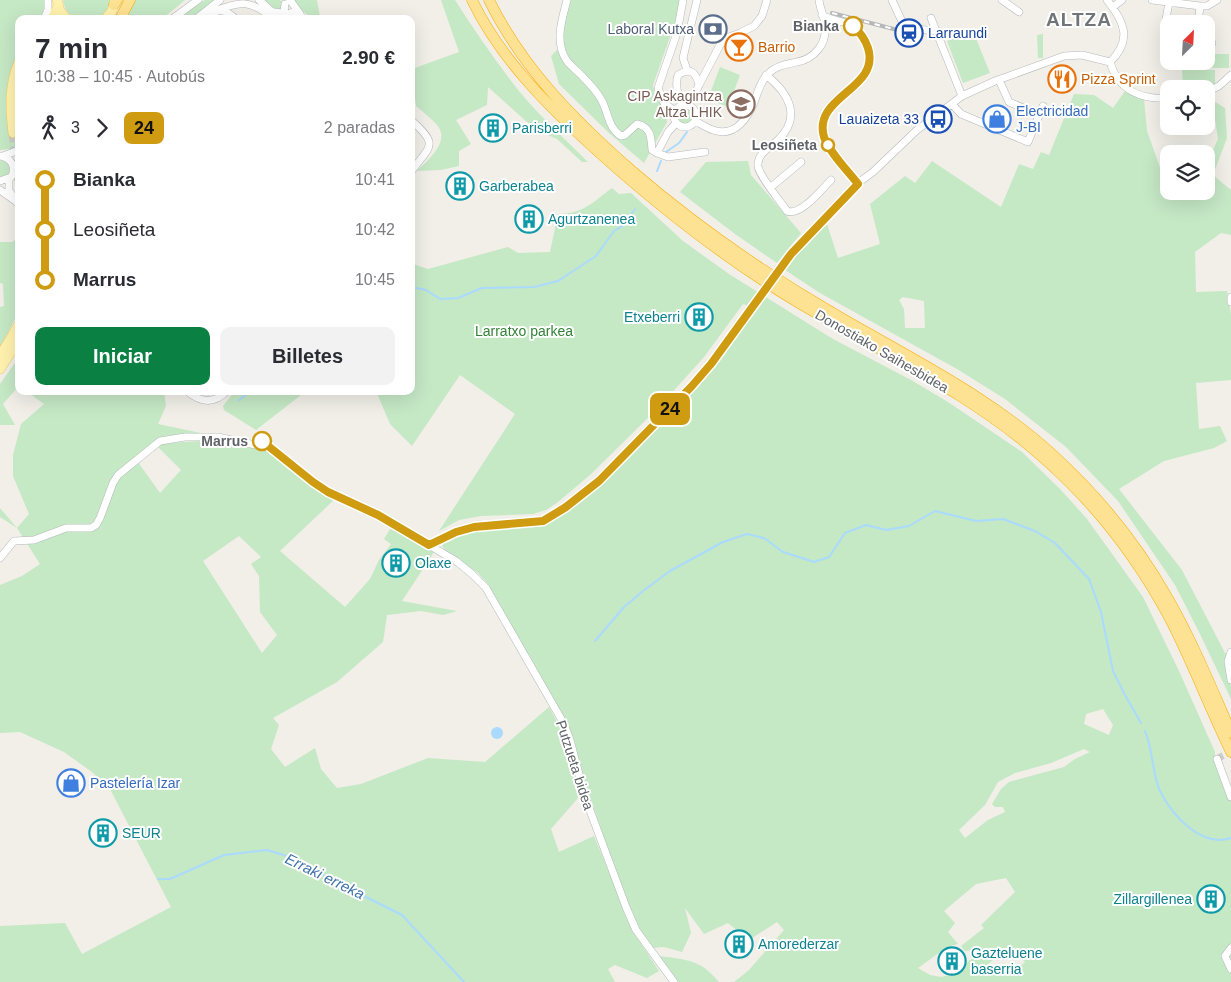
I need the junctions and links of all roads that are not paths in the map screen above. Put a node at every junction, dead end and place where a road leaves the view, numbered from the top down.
1 (48, 0) edge
2 (130, 0) edge
3 (198, 0) edge
4 (220, 0) edge
5 (258, 0) edge
6 (465, 0) edge
7 (472, 0) edge
8 (489, 0) edge
9 (495, 0) edge
10 (567, 0) edge
11 (683, 0) edge
12 (697, 0) edge
13 (767, 0) edge
14 (819, 0) edge
15 (892, 0) edge
16 (1002, 0) edge
17 (1107, 0) edge
18 (1122, 0) edge
19 (1152, 0) edge
20 (1217, 0) edge
21 (286, 1) edge
22 (116, 2) edge
23 (1169, 2) junction
24 (58, 3) edge
25 (1200, 6) junction
26 (268, 7) junction
27 (1113, 7) junction
28 (213, 12) junction
29 (1019, 12) dead end
30 (822, 14) junction
31 (46, 15) edge
32 (54, 15) edge
33 (65, 15) edge
34 (110, 15) edge
35 (122, 15) edge
36 (177, 15) edge
37 (201, 15) edge
38 (210, 15) edge
39 (231, 15) edge
40 (269, 15) edge
41 (277, 15) edge
42 (286, 15) edge
43 (301, 15) edge
44 (1167, 15) edge
45 (1199, 15) edge
46 (931, 18) dead end
47 (836, 20) junction
48 (825, 24) junction
49 (485, 25) junction
50 (936, 31) junction
51 (825, 38) junction
52 (511, 39) junction
53 (815, 52) junction
54 (1110, 62) junction
55 (687, 70) junction
56 (15, 71) edge
57 (766, 75) junction
58 (1231, 75) edge
59 (999, 80) junction
60 (699, 85) junction
61 (1215, 88) edge
62 (962, 96) junction
63 (1160, 99) edge
64 (952, 104) junction
65 (684, 105) junction
66 (1044, 106) dead end
67 (675, 110) junction
68 (1033, 112) dead end
69 (695, 121) junction
70 (676, 123) junction
71 (415, 124) edge
72 (13, 133) tunnel mouth
73 (15, 152) edge
74 (705, 152) dead end
75 (657, 153) junction
76 (1, 155) edge
77 (801, 162) dead end
78 (415, 166) edge
79 (15, 174) edge
80 (11, 178) junction
81 (831, 180) dead end
82 (0, 182) edge
83 (858, 184) junction
84 (771, 187) junction
85 (0, 190) edge
86 (15, 199) edge
87 (15, 202) edge
88 (1231, 297) edge
89 (1231, 302) edge
90 (15, 331) edge
91 (15, 346) edge
92 (0, 356) edge
93 (0, 369) edge
94 (192, 395) edge
95 (223, 395) edge
96 (440, 539) junction
97 (429, 545) junction
98 (444, 553) junction
99 (0, 558) edge
100 (1231, 652) edge
101 (1231, 680) edge
102 (1231, 732) edge
103 (1231, 752) edge
104 (1217, 759) dead end
105 (1231, 797) edge
106 (1231, 948) edge
107 (1231, 969) edge
108 (674, 982) edge

1 - 31 street
2 - 35 highway
3 - 36 street
4 - 37 street
5 - 26 street
6 - 49 highway
7 - 49 highway, Donostiako Saihesbidea
8 - 52 highway, Donostiako Saihesbidea
9 - 52 highway
10 - 75 street
11 - 67 street
12 - 55 street
13 - 60 street
14 - 30 street
15 - 50 street
16 - 29 street
17 - 27 street
18 - 27 street
19 - 23 street
20 - 25 street
21 - 26 street
21 - 42 street
21 - 43 street
22 - 34 main road
23 - 25 street
23 - 44 street
24 - 32 main road
24 - 33 main road
25 - 45 street
26 - 41 street
27 - 54 street
28 - 38 street
28 - 39 street
28 - 40 street
30 - 47 street
30 - 48 street
46 - 50 street
47 - 48 street
47 - 51 street
47 - 83 street
48 - 51 street
48 - 53 street
49 - 103 highway, Donostiako Saihesbidea
50 - 62 street
51 - 53 street
52 - 102 highway, Donostiako Saihesbidea
53 - 57 street
54 - 59 street
54 - 63 street
55 - 60 street
55 - 65 street
56 - 72 main road
57 - 69 street
57 - 84 street
58 - 61 street
59 - 62 street
59 - 68 street
60 - 65 street
62 - 64 street
64 - 66 street
64 - 83 street
65 - 67 street
65 - 69 street
67 - 70 street
69 - 70 street
70 - 75 street
71 - 78 street
73 - 76 street
74 - 75 street
76 - 80 street
77 - 84 street
79 - 80 street
80 - 82 street
80 - 86 street
81 - 84 street
83 - 96 street, bridge
85 - 87 street
88 - 89 street
90 - 92 main road
91 - 93 main road
94 - 95 street
96 - 97 street
96 - 98 street
97 - 98 street, Putzueta bidea
97 - 99 street, Putzueta bidea
98 - 108 street, Putzueta bidea
100 - 101 street
104 - 105 street
106 - 107 street

